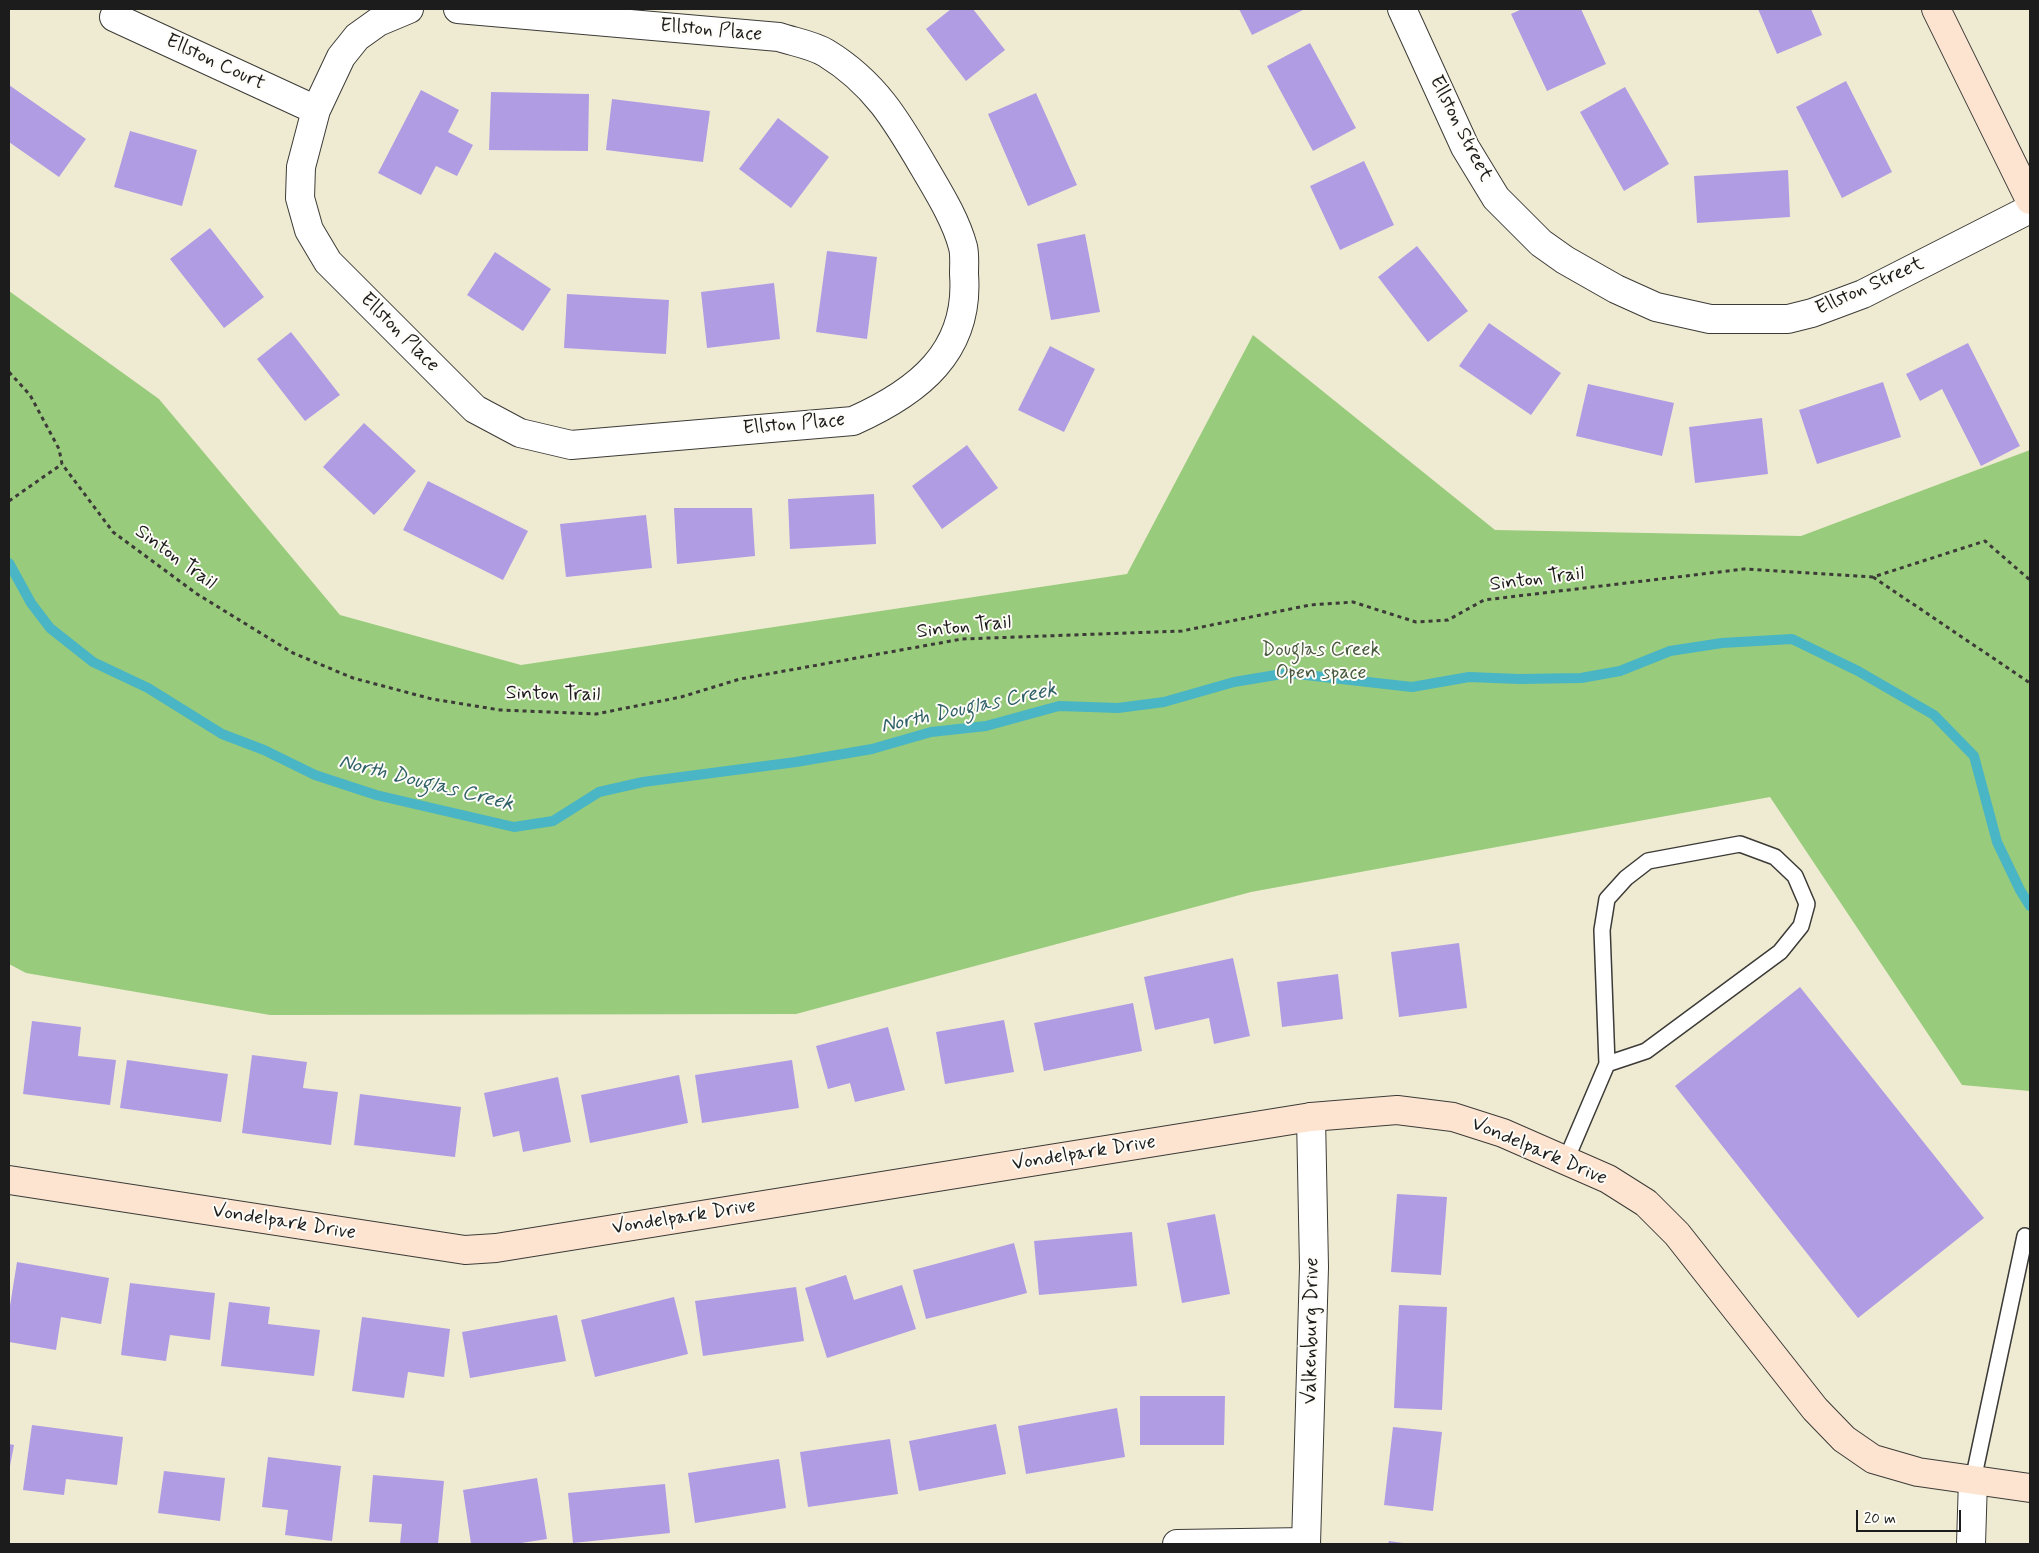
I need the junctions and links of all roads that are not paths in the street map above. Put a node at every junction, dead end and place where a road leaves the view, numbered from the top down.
1 (409, 9) edge
2 (458, 9) edge
3 (1402, 9) edge
4 (1936, 9) edge
5 (114, 17) dead end
6 (316, 110) junction
7 (2030, 200) edge
8 (2030, 209) edge
9 (1607, 1064) junction
10 (1311, 1118) junction
11 (1566, 1160) junction
12 (9, 1180) edge
13 (2025, 1236) dead end
14 (1973, 1480) junction
15 (2030, 1488) edge
16 (1306, 1543) edge
17 (1177, 1544) edge
18 (1972, 1544) edge

1 - 6 street, Ellston Place
2 - 6 street, Ellston Place
3 - 8 street, Ellston Street
4 - 7 street
5 - 6 street, Ellston Court
9 - 9 lane
9 - 11 lane
10 - 11 street, Vondelpark Drive
10 - 12 street, Vondelpark Drive
10 - 16 street, Valkenburg Drive
11 - 14 street, Vondelpark Drive
13 - 14 lane
14 - 15 street, Vondelpark Drive
14 - 18 street
16 - 17 street

